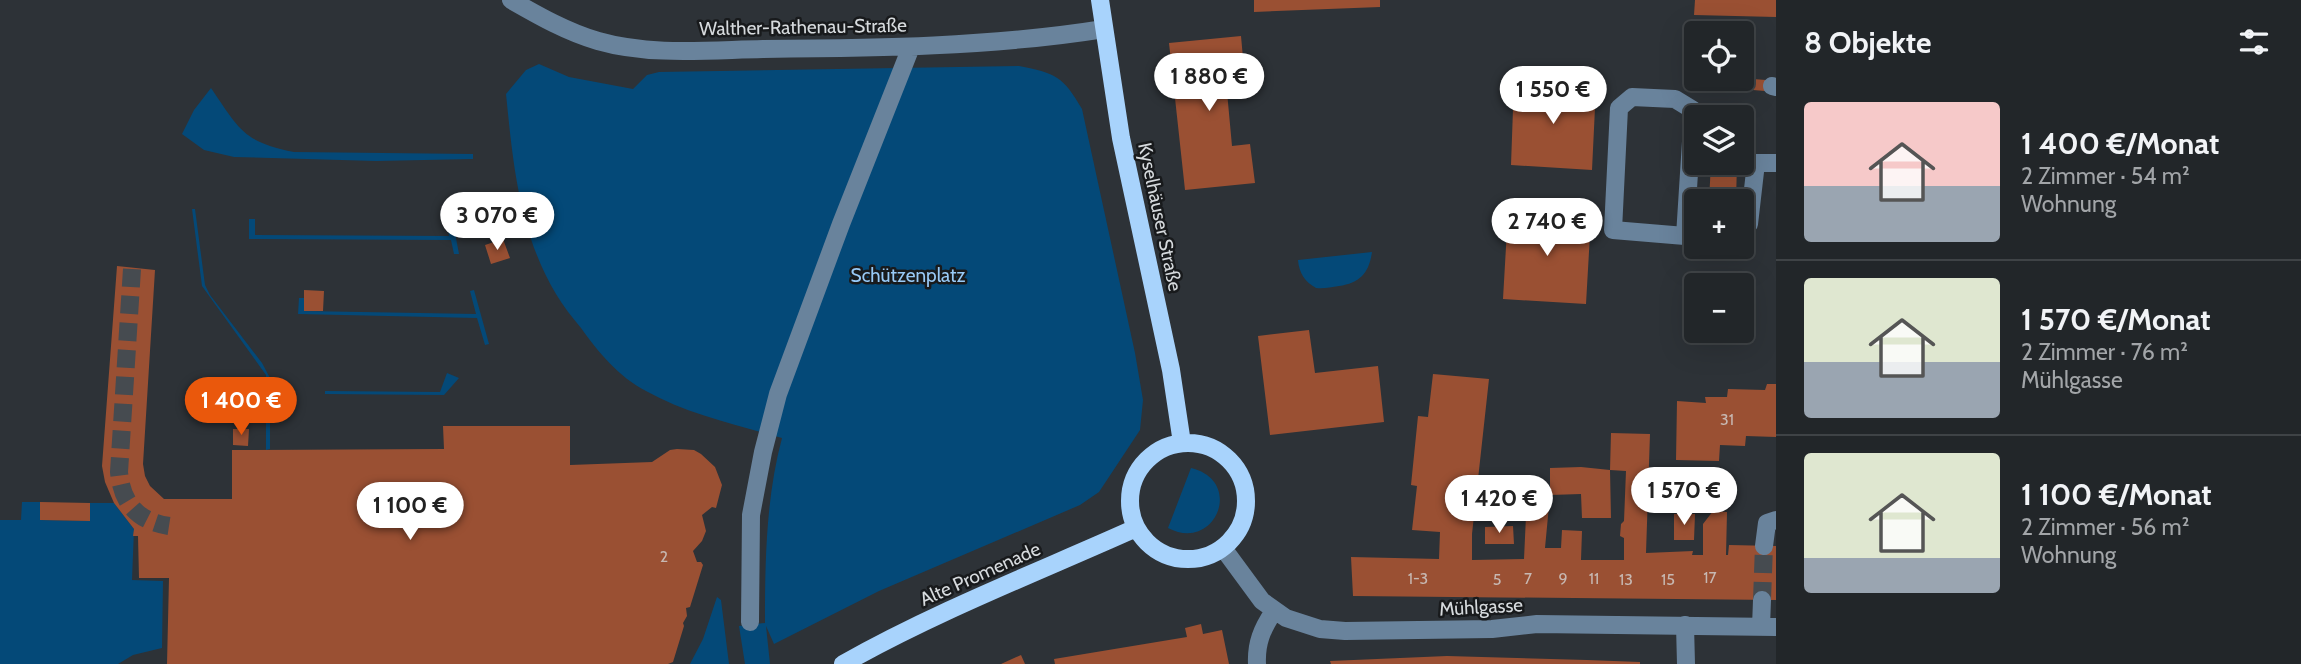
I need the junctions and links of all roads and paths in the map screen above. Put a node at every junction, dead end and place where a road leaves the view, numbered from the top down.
1 (512, 0) edge
2 (1100, 0) edge
3 (1104, 29) junction
4 (911, 47) junction
5 (1776, 163) edge
6 (1753, 189) edge
7 (1690, 236) edge
8 (1182, 443) junction
9 (1776, 520) edge
10 (1136, 528) junction
11 (1764, 546) tunnel mouth
12 (1223, 548) junction
13 (1762, 600) tunnel mouth
14 (1274, 611) junction
15 (750, 622) dead end
16 (1685, 625) junction
17 (1768, 627) edge
18 (843, 664) edge
19 (1257, 664) edge
20 (1686, 664) edge

1 - 4 street, Walther-Rathenau-Straße
2 - 3 main road, Kyselhäuser Straße
3 - 4 street, Walther-Rathenau-Straße
3 - 8 main road, Kyselhäuser Straße
4 - 15 street
5 - 6 street
7 - 7 street
8 - 10 main road
8 - 12 main road
9 - 11 street
10 - 12 main road
10 - 18 main road, Alte Promenade
12 - 14 street, Mühlgasse
13 - 17 street
14 - 16 street, Mühlgasse
14 - 19 street
16 - 17 street, Mühlgasse
16 - 20 street

